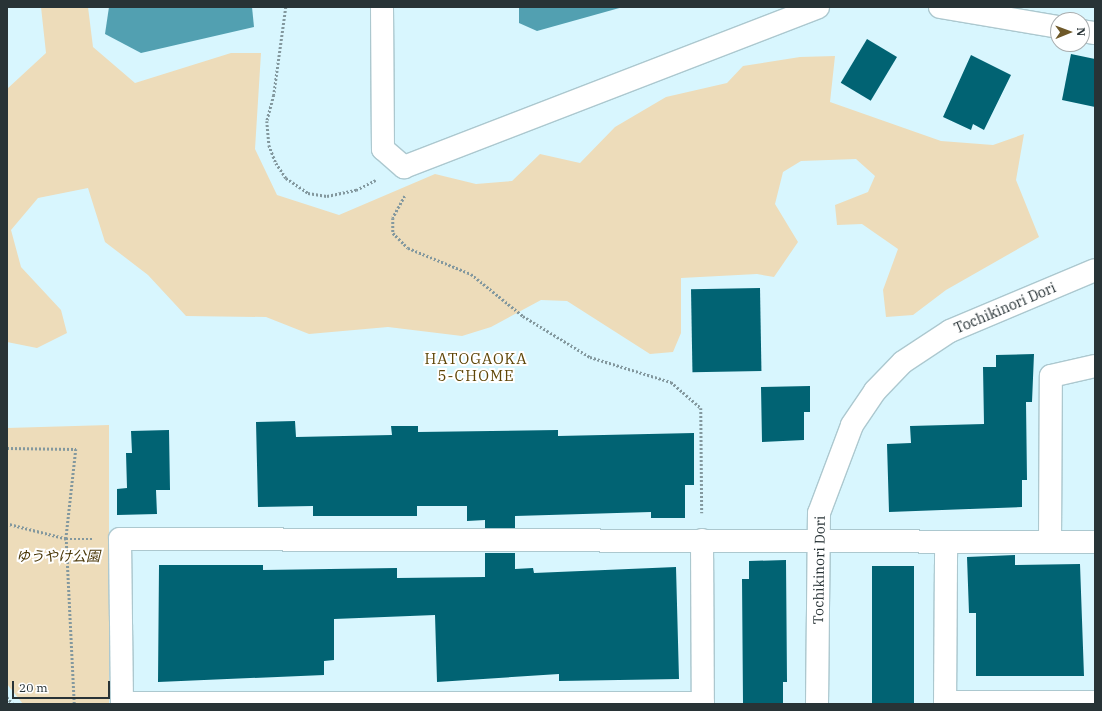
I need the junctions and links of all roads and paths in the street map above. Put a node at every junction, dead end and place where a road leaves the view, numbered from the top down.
1 (286, 7) edge
2 (382, 7) edge
3 (818, 7) edge
4 (940, 7) edge
5 (1050, 26) edge
6 (404, 167) junction
7 (1095, 270) edge
8 (1095, 366) edge
9 (7, 448) edge
10 (7, 524) edge
11 (66, 539) junction
12 (120, 539) junction
13 (702, 540) junction
14 (818, 542) junction
15 (1050, 542) junction
16 (1095, 542) edge
17 (946, 543) junction
18 (7, 697) edge
19 (1095, 702) edge
20 (122, 703) edge
21 (703, 703) edge
22 (945, 703) edge
23 (13, 704) edge
24 (74, 704) edge
25 (817, 704) edge

1 - 6 path
2 - 6 street
3 - 6 street
4 - 5 street
6 - 13 path
7 - 14 street, Tochikinori Dori
8 - 15 street
9 - 11 path
10 - 11 path
11 - 12 path
11 - 24 path
12 - 13 street
12 - 20 street
13 - 14 street
13 - 21 street
14 - 17 street
14 - 25 street, Tochikinori Dori
15 - 16 street
15 - 17 street
17 - 22 street
18 - 23 path
19 - 22 street
20 - 21 street

